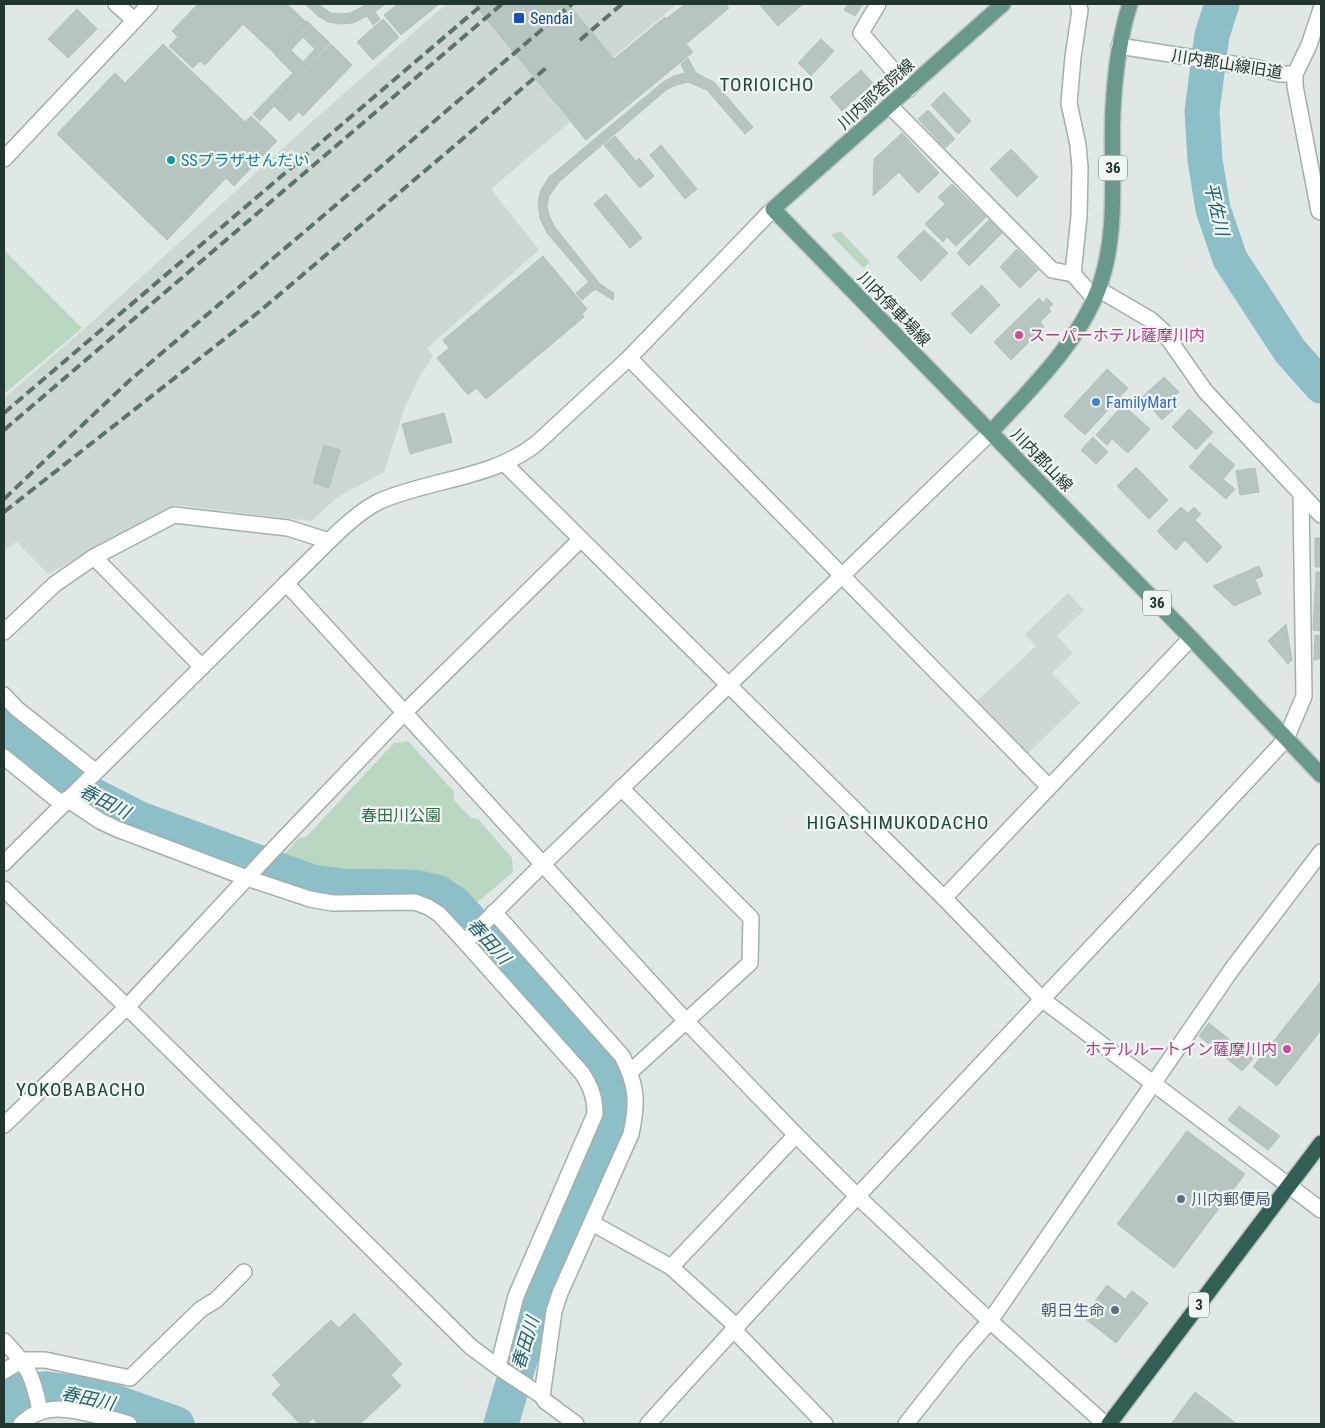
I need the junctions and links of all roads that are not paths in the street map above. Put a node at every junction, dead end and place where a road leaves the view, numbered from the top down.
1 (116, 4) edge
2 (150, 4) edge
3 (878, 4) edge
4 (1003, 4) edge
5 (1078, 4) edge
6 (1130, 4) edge
7 (1321, 9) edge
8 (134, 20) junction
9 (1119, 46) junction
10 (1294, 74) junction
11 (909, 89) junction
12 (890, 106) junction
13 (4, 159) edge
14 (773, 209) junction
15 (1321, 212) edge
16 (1073, 274) junction
17 (1096, 294) junction
18 (628, 358) junction
19 (991, 432) junction
20 (504, 463) junction
21 (1301, 496) junction
22 (1321, 515) edge
23 (581, 539) junction
24 (329, 541) junction
25 (94, 557) junction
26 (842, 575) junction
27 (286, 583) junction
28 (4, 632) edge
29 (1191, 638) junction
30 (202, 668) junction
31 (728, 686) junction
32 (4, 695) edge
33 (404, 713) junction
34 (1286, 739) junction
35 (4, 757) edge
36 (93, 773) junction
37 (1321, 775) edge
38 (1049, 787) junction
39 (621, 788) junction
40 (67, 800) junction
41 (1321, 852) edge
42 (4, 863) edge
43 (543, 864) junction
44 (250, 875) junction
45 (4, 889) edge
46 (944, 898) junction
47 (491, 915) junction
48 (467, 940) junction
49 (1043, 1000) junction
50 (127, 1007) junction
51 (686, 1021) junction
52 (630, 1072) junction
53 (1154, 1083) junction
54 (4, 1125) edge
55 (796, 1135) junction
56 (1321, 1142) edge
57 (1289, 1186) junction
58 (857, 1196) junction
59 (1321, 1210) edge
60 (592, 1223) junction
61 (671, 1267) junction
62 (244, 1272) dead end
63 (990, 1321) junction
64 (735, 1328) junction
65 (4, 1341) edge
66 (22, 1360) junction
67 (501, 1369) junction
68 (4, 1371) edge
69 (537, 1392) junction
70 (39, 1407) junction
71 (21, 1424) edge
72 (129, 1424) edge
73 (576, 1424) edge
74 (648, 1424) edge
75 (825, 1424) edge
76 (906, 1424) edge
77 (1105, 1424) edge
78 (1109, 1424) edge

1 - 8 street
2 - 8 street
3 - 11 street
4 - 11 main road, 川内祁答院線
5 - 16 street
6 - 9 main road, 川内郡山線
7 - 10 street, 川内郡山線旧道
8 - 13 street
9 - 10 street, 川内郡山線旧道
9 - 17 main road, 川内郡山線 / 36
10 - 15 street
11 - 12 main road, 川内祁答院線
12 - 14 main road, 川内祁答院線
12 - 16 street
14 - 18 street
14 - 19 main road, 川内停車場線
16 - 17 street
17 - 19 main road, 川内郡山線 / 36
17 - 21 street
18 - 20 street
18 - 26 street
19 - 26 street
19 - 29 main road, 川内郡山線 / 36
20 - 23 street
20 - 24 street
21 - 22 street
21 - 34 street
23 - 31 street
23 - 33 street
24 - 25 street
24 - 27 street
25 - 28 street
25 - 30 street
26 - 31 street
26 - 38 street
27 - 30 street
27 - 33 street
29 - 34 main road, 川内郡山線 / 36
29 - 38 street
30 - 36 street
31 - 39 street
31 - 46 street
32 - 36 street
33 - 43 street
33 - 44 street
34 - 37 main road, 川内郡山線 / 36
34 - 49 street
35 - 40 street
36 - 40 street
38 - 46 street
39 - 43 street
39 - 51 street
40 - 42 street
40 - 44 street
41 - 53 street
43 - 47 street
43 - 51 street
44 - 48 street
44 - 50 street
45 - 50 street
46 - 49 street
47 - 48 street
47 - 52 street
48 - 67 street
49 - 53 street
49 - 58 street
50 - 54 street
50 - 67 street
51 - 52 street
51 - 55 street
52 - 60 street
53 - 57 street
53 - 63 street
55 - 58 street
55 - 61 street
56 - 57 highway, 3
57 - 59 street
57 - 78 highway, 3
58 - 63 street
58 - 64 street
60 - 61 street
60 - 69 street
61 - 64 street
62 - 66 street
63 - 76 street
63 - 77 street
64 - 74 street
64 - 75 street
65 - 66 street
66 - 68 street
66 - 70 street
67 - 69 street
69 - 73 street
70 - 71 street
70 - 72 street

